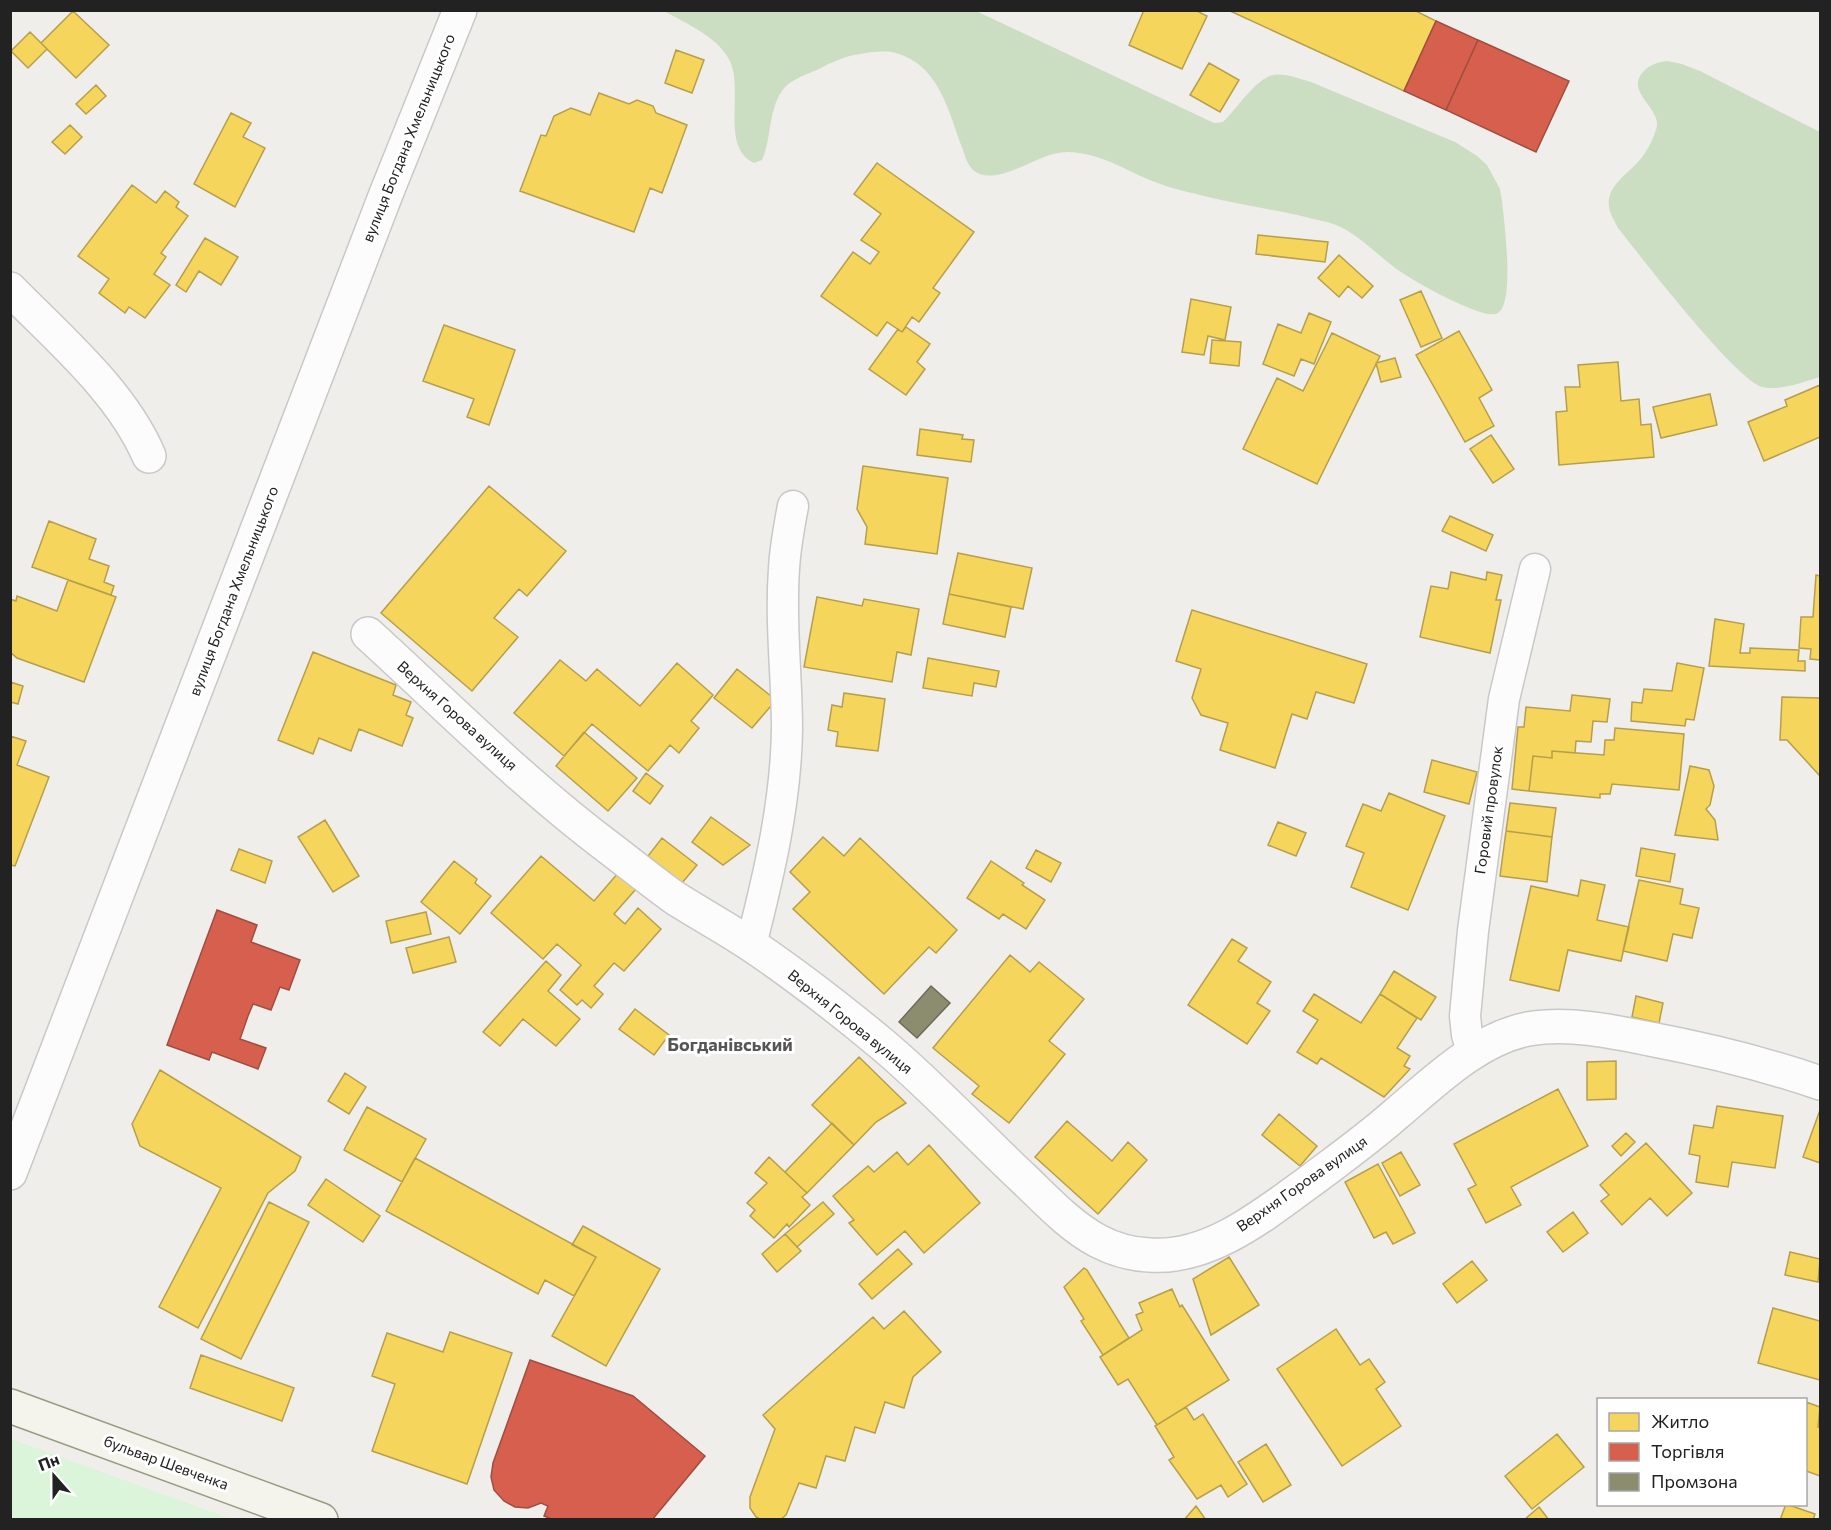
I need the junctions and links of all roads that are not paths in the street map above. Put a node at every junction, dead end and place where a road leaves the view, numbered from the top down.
1 (460, 10) edge
2 (10, 289) edge
3 (149, 456) dead end
4 (793, 506) dead end
5 (1535, 569) dead end
6 (368, 634) dead end
7 (751, 945) junction
8 (1473, 1053) junction
9 (1821, 1083) edge
10 (10, 1173) edge
11 (10, 1406) edge
12 (321, 1520) edge

1 - 10 street, вулиця Богдана Хмельницького
2 - 3 street
4 - 7 lane
5 - 8 lane, Горовий провулок
6 - 7 street, Верхня Горова вулиця
7 - 8 street, Верхня Горова вулиця
8 - 9 street, Верхня Горова вулиця
11 - 12 main road, бульвар Шевченка

